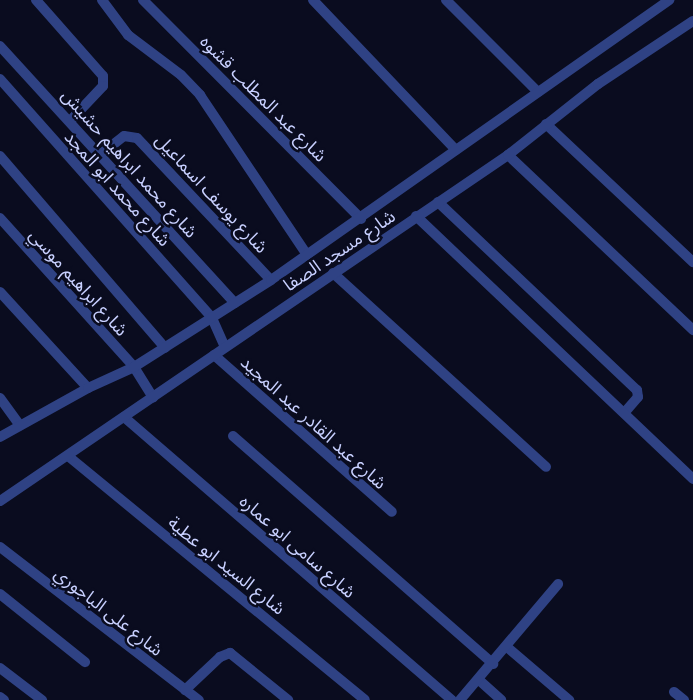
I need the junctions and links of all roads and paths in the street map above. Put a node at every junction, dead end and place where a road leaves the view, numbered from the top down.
1 (36, 0) edge
2 (102, 0) edge
3 (144, 0) edge
4 (313, 0) edge
5 (446, 0) edge
6 (670, 0) edge
7 (693, 20) edge
8 (0, 46) edge
9 (0, 79) edge
10 (538, 92) junction
11 (70, 121) junction
12 (546, 124) junction
13 (456, 150) junction
14 (100, 154) junction
15 (508, 155) junction
16 (0, 156) edge
17 (438, 202) junction
18 (416, 216) junction
19 (0, 218) edge
20 (361, 219) junction
21 (307, 255) junction
22 (693, 262) edge
23 (333, 273) junction
24 (272, 280) junction
25 (0, 292) edge
26 (235, 303) junction
27 (212, 318) junction
28 (693, 330) edge
29 (225, 347) junction
30 (165, 348) junction
31 (214, 355) junction
32 (134, 367) junction
33 (88, 388) junction
34 (153, 397) junction
35 (0, 398) edge
36 (624, 413) junction
37 (124, 417) junction
38 (20, 426) junction
39 (233, 436) dead end
40 (0, 437) edge
41 (68, 456) junction
42 (546, 467) dead end
43 (693, 479) edge
44 (0, 501) edge
45 (392, 512) dead end
46 (0, 547) edge
47 (558, 584) dead end
48 (0, 594) edge
49 (507, 647) junction
50 (85, 662) dead end
51 (492, 664) junction
52 (0, 668) edge
53 (479, 680) junction
54 (185, 690) junction
55 (674, 692) dead end
56 (0, 697) edge
57 (4, 700) edge
58 (42, 700) edge
59 (199, 700) edge
60 (288, 700) edge
61 (365, 700) edge
62 (452, 700) edge
63 (460, 700) edge
64 (501, 700) edge
65 (569, 700) edge
66 (684, 700) edge

1 - 11 street
2 - 21 street
3 - 20 street, شارع عبد المطلب قشوه
4 - 13 street
5 - 10 street
6 - 10 street, شارع مسجد الصفا
7 - 12 street, شارع مسجد الصفا
8 - 11 street, شارع محمد ابراهيم حشيش
9 - 27 street, شارع محمد ابو المجد
10 - 13 street, شارع مسجد الصفا
11 - 14 street, شارع محمد ابراهيم حشيش
12 - 15 street, شارع مسجد الصفا
12 - 22 street
13 - 20 street, شارع مسجد الصفا
14 - 24 street, شارع يوسف اسماعيل
14 - 26 street, شارع محمد ابراهيم حشيش
15 - 17 street, شارع مسجد الصفا
15 - 28 street
16 - 30 street
17 - 18 street, شارع مسجد الصفا
17 - 36 street
18 - 23 street, شارع مسجد الصفا
18 - 36 street
19 - 32 street, شارع ابراهيم موسي
20 - 21 street, شارع مسجد الصفا
21 - 24 street, شارع مسجد الصفا
23 - 29 street, شارع مسجد الصفا
23 - 42 street
24 - 26 street, شارع مسجد الصفا
25 - 33 street
26 - 27 street, شارع مسجد الصفا
27 - 29 street, شارع محمد ابو المجد
27 - 30 street, شارع مسجد الصفا
29 - 31 street, شارع مسجد الصفا
30 - 32 street, شارع مسجد الصفا
31 - 34 street, شارع مسجد الصفا
31 - 45 street, شارع عبد القادر عبد المجيد
32 - 33 street, شارع مسجد الصفا
32 - 34 street, شارع ابراهيم موسي
33 - 38 street, شارع مسجد الصفا
34 - 37 street, شارع مسجد الصفا
35 - 38 street
36 - 43 street
37 - 41 street, شارع مسجد الصفا
37 - 62 street, شارع سامى ابو عماره
38 - 40 street, شارع مسجد الصفا
39 - 51 street
41 - 44 street, شارع مسجد الصفا
41 - 61 street, شارع السيد ابو عطية
46 - 54 street, شارع على الباجوري
47 - 49 street
48 - 50 street
49 - 51 street
49 - 65 street
51 - 53 street
52 - 58 street
53 - 63 street
53 - 64 street
54 - 59 street, شارع على الباجوري
54 - 60 street
55 - 66 street
56 - 57 street

